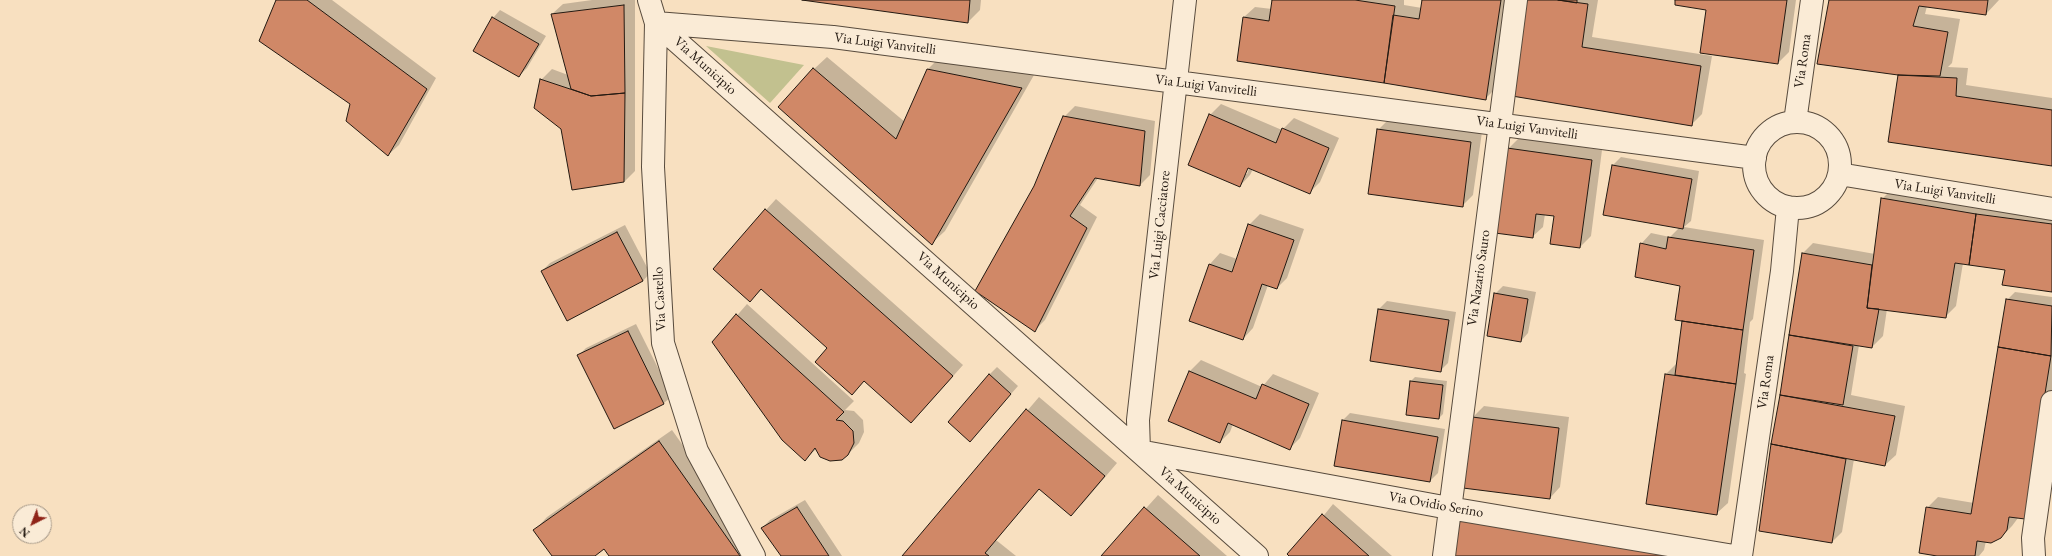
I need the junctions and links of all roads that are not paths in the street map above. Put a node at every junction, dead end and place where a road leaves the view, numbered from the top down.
1 (649, 0) edge
2 (1185, 0) edge
3 (1516, 0) edge
4 (1812, 0) edge
5 (656, 23) junction
6 (1176, 82) junction
7 (1795, 122) junction
8 (1500, 125) junction
9 (1755, 158) junction
10 (1839, 174) junction
11 (1788, 207) junction
12 (2052, 209) edge
13 (2052, 402) edge
14 (1139, 451) junction
15 (1449, 508) junction
16 (754, 556) edge
17 (1257, 556) edge
18 (1444, 556) edge
19 (1734, 556) edge
20 (1741, 556) edge
21 (2034, 556) edge

1 - 5 street
2 - 6 street, Via Luigi Cacciatore
3 - 8 street, Via Nazario Sauro
4 - 7 street, Via Roma
5 - 6 street, Via Luigi Vanvitelli
5 - 14 street, Via Municipio
5 - 16 street, Via Castello
6 - 8 street, Via Luigi Vanvitelli
6 - 14 street, Via Luigi Cacciatore
7 - 9 street
7 - 10 street
8 - 9 street, Via Luigi Vanvitelli
8 - 15 street, Via Nazario Sauro
9 - 11 street
10 - 11 street
10 - 12 street, Via Luigi Vanvitelli
11 - 20 street, Via Roma
13 - 21 street
14 - 15 street, Via Ovidio Serino
14 - 17 street, Via Municipio
15 - 18 street, Via Nazario Sauro
15 - 19 street, Via Ovidio Serino

